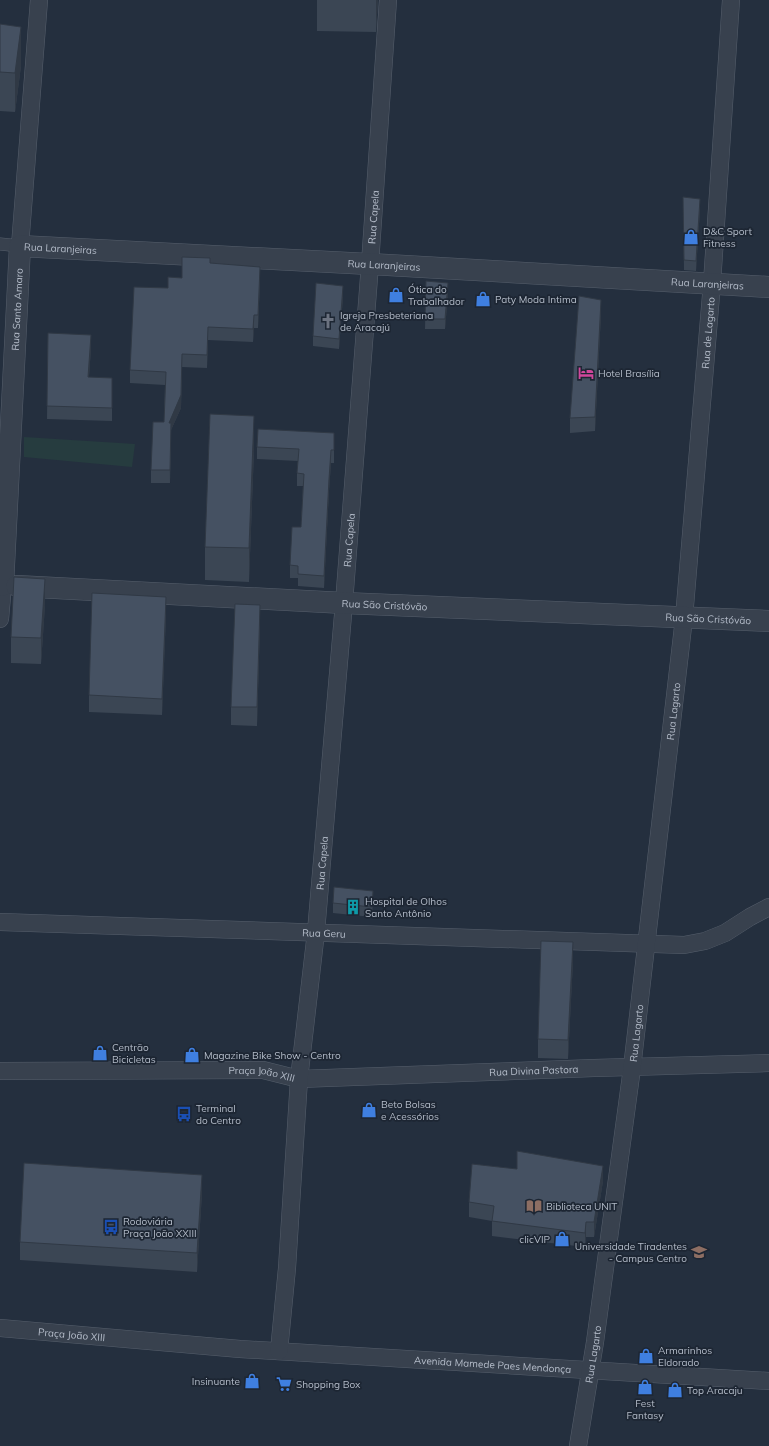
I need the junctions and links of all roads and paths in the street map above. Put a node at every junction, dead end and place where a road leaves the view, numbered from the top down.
1 (39, 0) edge
2 (388, 0) edge
3 (731, 0) edge
4 (10, 245) edge
5 (370, 264) junction
6 (712, 283) junction
7 (769, 287) edge
8 (2, 585) edge
9 (344, 603) junction
10 (684, 618) junction
11 (0, 619) edge
12 (769, 620) edge
13 (769, 907) edge
14 (0, 922) edge
15 (316, 932) junction
16 (647, 943) junction
17 (769, 1063) edge
18 (632, 1068) junction
19 (0, 1071) edge
20 (299, 1079) junction
21 (0, 1328) edge
22 (240, 1348) joint
23 (279, 1351) junction
24 (591, 1369) junction
25 (769, 1380) edge
26 (578, 1446) edge

1 - 4 street, Rua Santo Amaro
2 - 5 street, Rua Capela
3 - 6 street, Rua de Lagarto
4 - 5 street, Rua Laranjeiras
4 - 8 street, Rua Santo Amaro
5 - 6 street, Rua Laranjeiras
5 - 9 street, Rua Capela
6 - 7 street, Rua Laranjeiras
6 - 10 street, Rua de Lagarto
8 - 9 street, Rua São Cristóvão
8 - 11 street, Rua Santo Amaro
9 - 10 street, Rua São Cristóvão
9 - 15 street, Rua Capela
10 - 12 street, Rua São Cristóvão
10 - 16 street, Rua Lagarto
13 - 16 street, Rua Geru
14 - 15 street, Rua Geru
15 - 16 street, Rua Geru
15 - 20 street, Rua Capela
16 - 18 street, Rua Lagarto
17 - 18 street, Rua Divina Pastora
18 - 20 street, Rua Divina Pastora
18 - 24 street, Rua Lagarto
19 - 20 street, Praça João XIII
20 - 23 street, Praça João XIII
21 - 22 street, Praça João XIII
22 - 23 street, Avenida Mamede Paes Mendonça
23 - 24 street, Avenida Mamede Paes Mendonça
24 - 25 street, Avenida Mamede Paes Mendonça
24 - 26 street, Rua Lagarto

